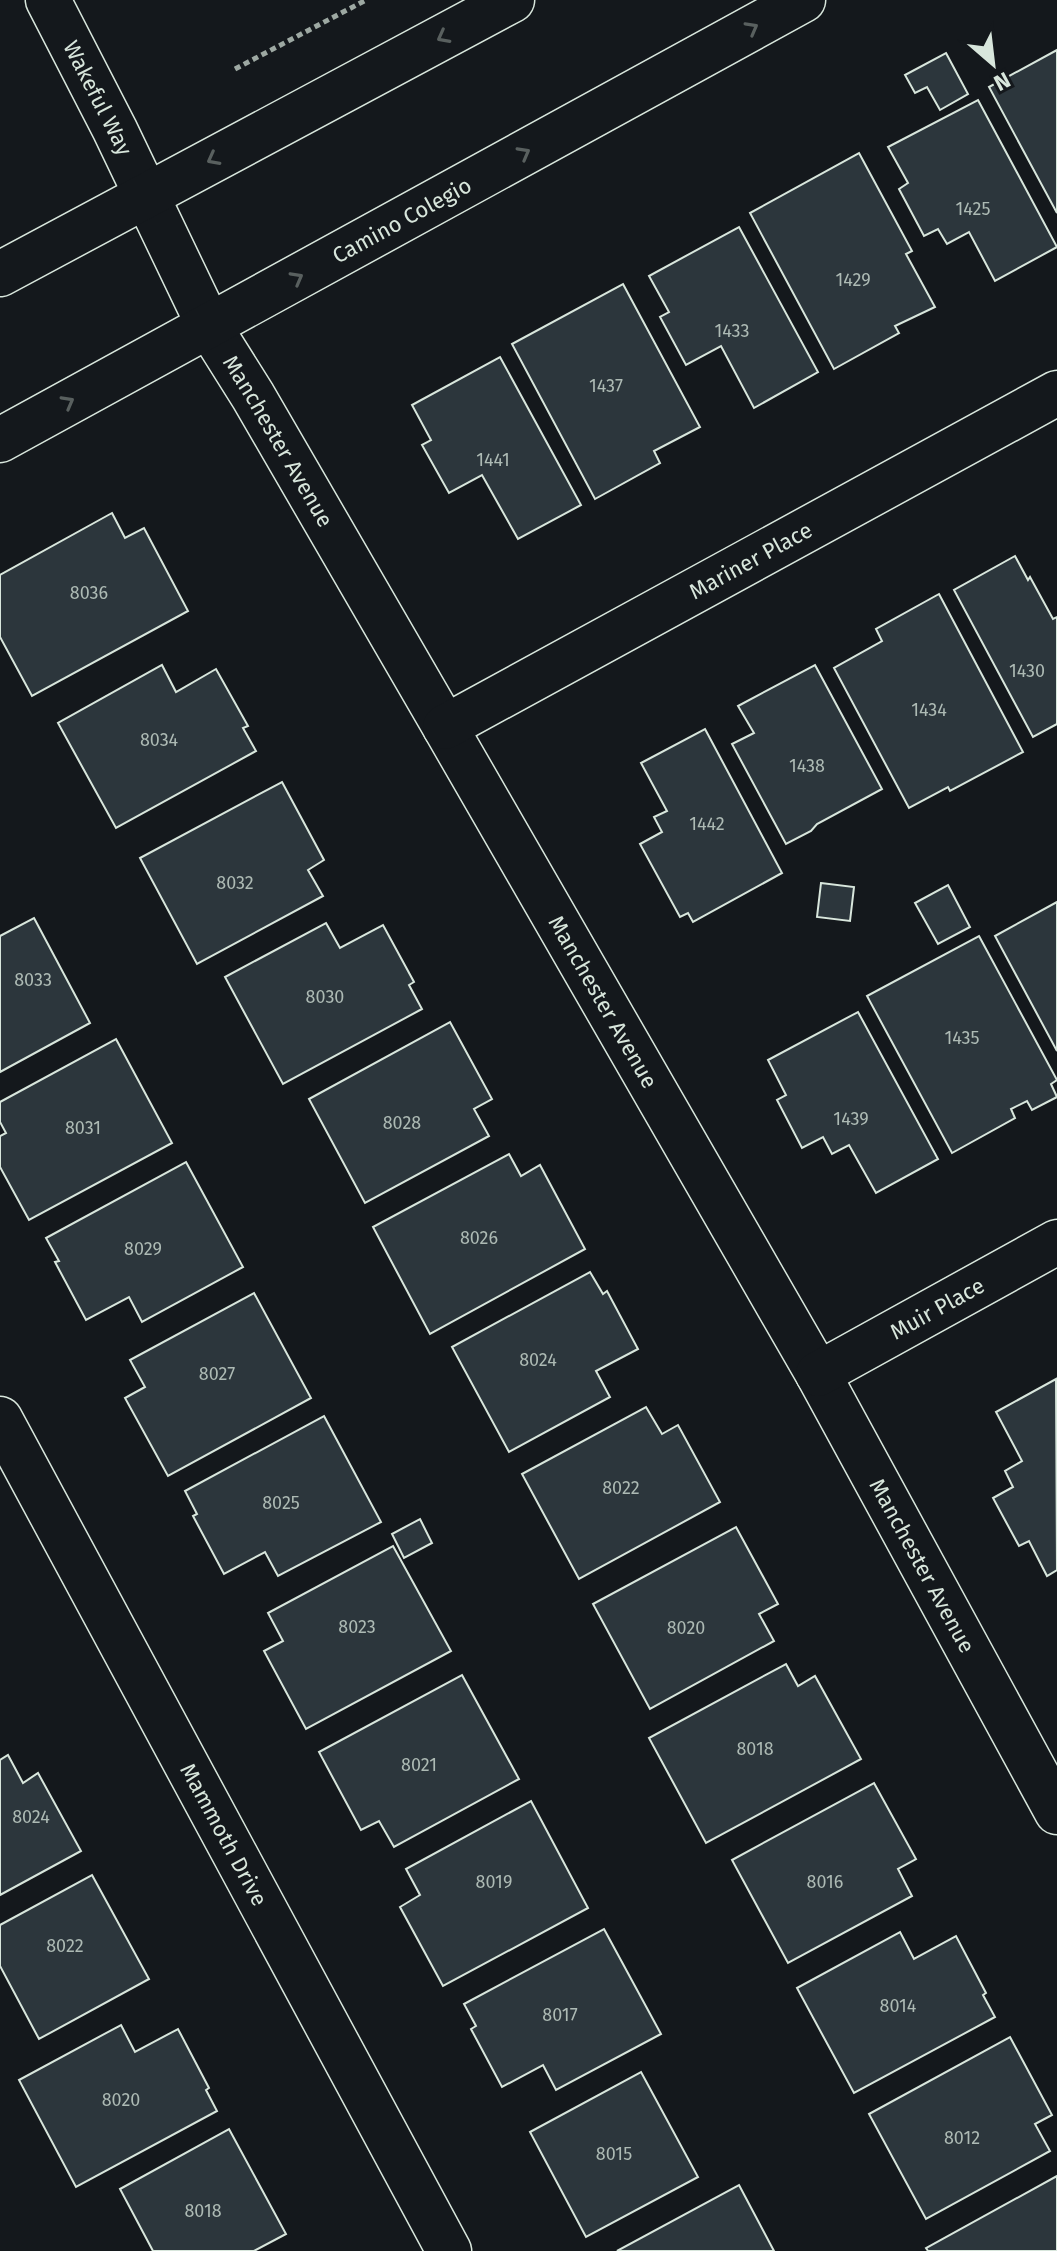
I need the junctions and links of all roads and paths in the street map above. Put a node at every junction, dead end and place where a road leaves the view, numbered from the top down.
1 (48, 0) edge
2 (366, 0) edge
3 (512, 0) edge
4 (803, 0) edge
5 (235, 69) dead end
6 (145, 196) junction
7 (0, 274) edge
8 (209, 326) junction
9 (1057, 393) edge
10 (0, 440) edge
11 (445, 727) junction
12 (1057, 1242) edge
13 (818, 1374) junction
14 (0, 1419) edge
15 (1057, 1812) edge
16 (449, 2251) edge

1 - 6 street, Wakeful Way
2 - 5 path
3 -> 6 street
8 -> 4 street, Camino Colegio
6 - 7 street
6 - 8 street, Manchester Avenue
10 -> 8 street, Camino Colegio
8 - 11 street, Manchester Avenue
9 - 11 street, Mariner Place
11 - 13 street, Manchester Avenue
12 - 13 street, Muir Place
13 - 15 street, Manchester Avenue
14 - 16 street, Mammoth Drive

